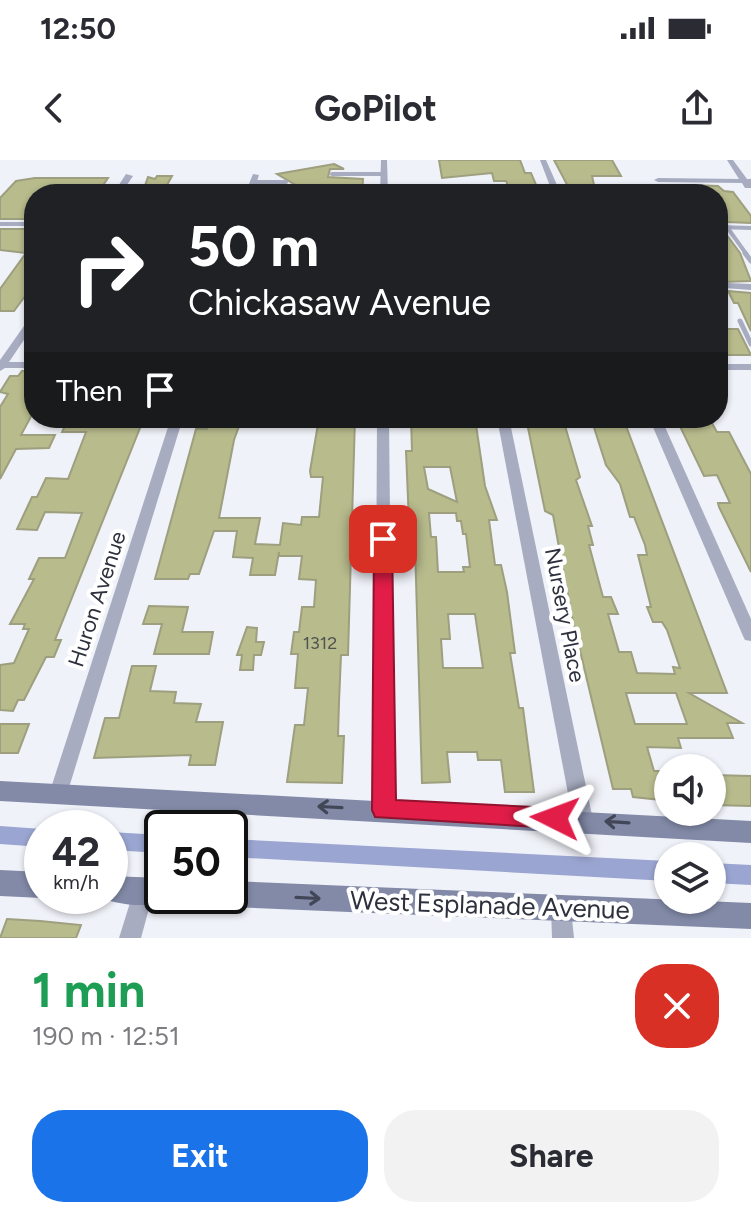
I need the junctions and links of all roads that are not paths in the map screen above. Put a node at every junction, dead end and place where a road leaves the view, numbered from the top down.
1 (384, 160) edge
2 (543, 160) edge
3 (730, 160) edge
4 (384, 172) junction
5 (332, 174) dead end
6 (129, 176) dead end
7 (286, 182) dead end
8 (124, 184) edge
9 (263, 184) edge
10 (384, 184) edge
11 (553, 184) edge
12 (660, 184) edge
13 (749, 185) edge
14 (0, 224) edge
15 (24, 224) edge
16 (728, 227) edge
17 (751, 228) edge
18 (728, 233) edge
19 (740, 247) junction
20 (751, 248) edge
21 (751, 261) edge
22 (728, 286) edge
23 (751, 287) edge
24 (740, 321) dead end
25 (24, 333) edge
26 (751, 344) edge
27 (24, 365) edge
28 (1, 366) edge
29 (728, 367) edge
30 (751, 367) edge
31 (174, 428) edge
32 (383, 428) edge
33 (505, 428) edge
34 (659, 428) edge
35 (751, 636) edge
36 (0, 791) edge
37 (58, 794) junction
38 (384, 810) junction
39 (583, 820) junction
40 (751, 832) edge
41 (0, 883) edge
42 (24, 884) edge
43 (248, 896) edge
44 (144, 909) edge
45 (751, 916) edge
46 (562, 923) edge
47 (130, 938) edge

1 - 4 street
2 - 11 street
3 - 13 street
4 - 5 lane
4 - 10 street
6 - 8 street
7 - 9 lane
12 - 13 street
14 - 15 street
16 - 17 street
18 - 19 lane
19 - 20 lane
19 - 21 lane
22 - 23 street
24 - 26 lane
25 - 28 street
27 - 28 street
29 - 30 street
31 - 37 street, Huron Avenue
32 - 38 street
33 - 39 street, Nursery Place
34 - 35 street
36 - 37 main road
38 -> 37 main road
38 - 39 main road
40 -> 39 main road
41 - 42 main road
43 -> 46 main road, West Esplanade Avenue
44 - 47 street
45 - 46 main road, West Esplanade Avenue

